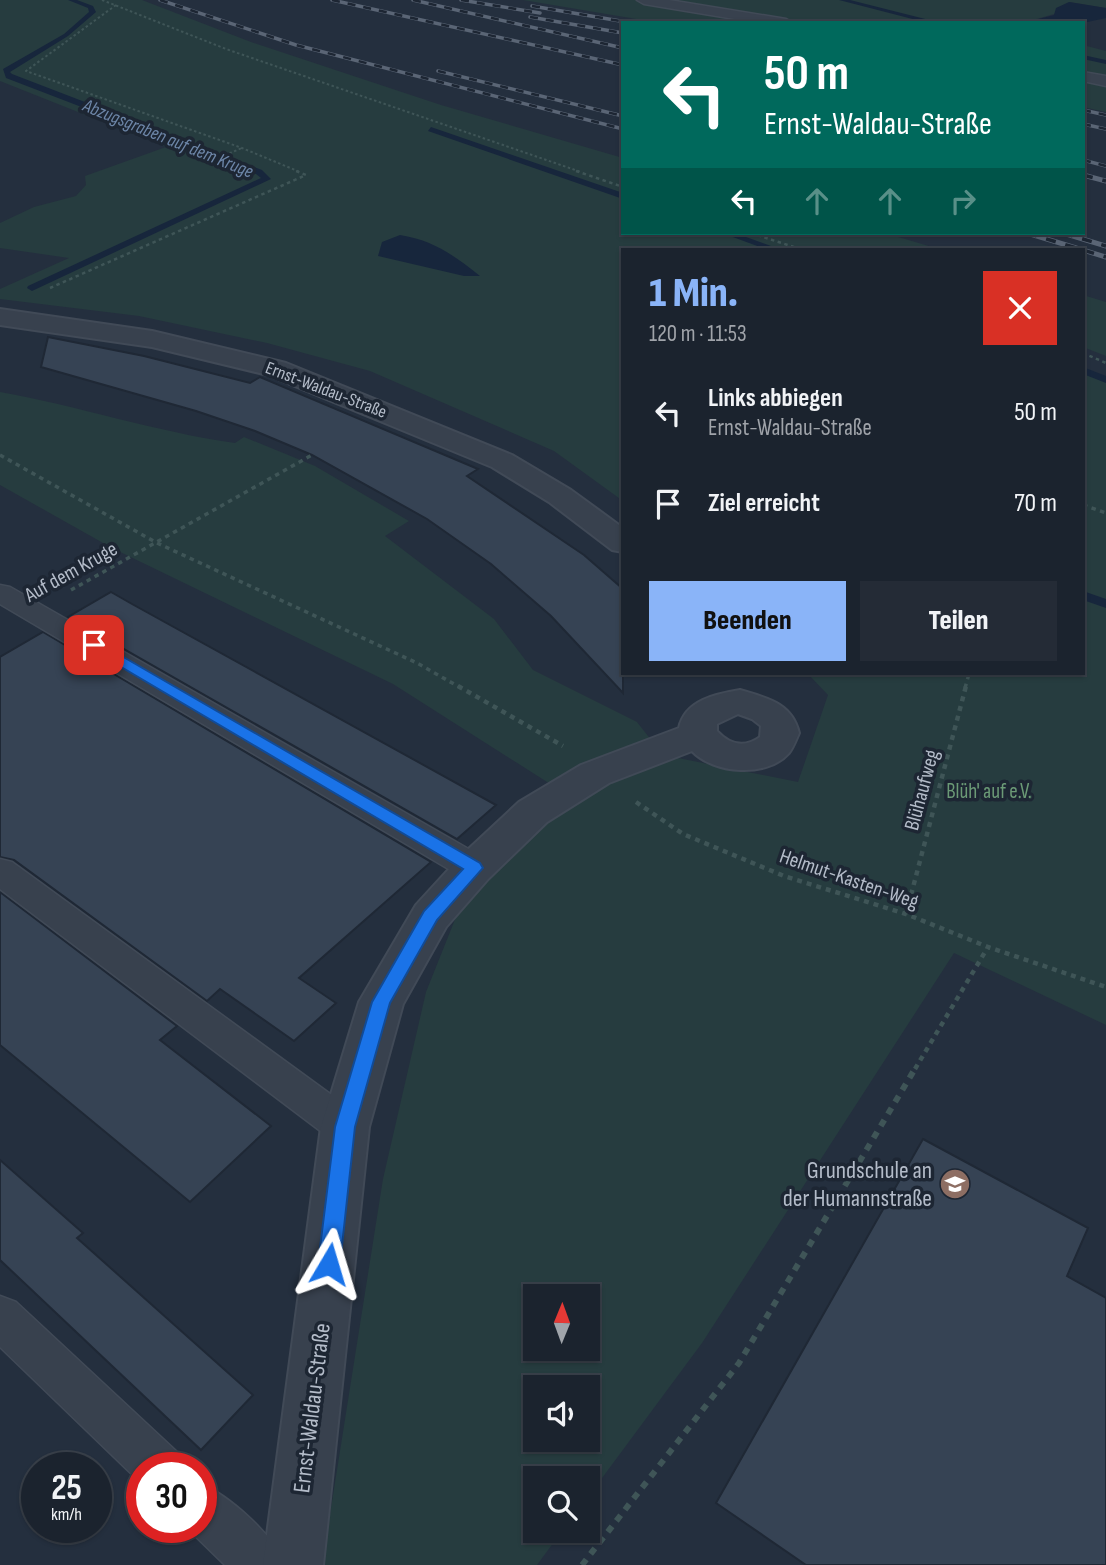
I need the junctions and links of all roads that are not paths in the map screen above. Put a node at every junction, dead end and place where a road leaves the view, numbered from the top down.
1 (644, 0) edge
2 (774, 21) edge
3 (1085, 76) edge
4 (1106, 81) edge
5 (0, 317) edge
6 (621, 542) edge
7 (0, 593) edge
8 (741, 688) edge
9 (699, 734) junction
10 (474, 868) junction
11 (0, 871) edge
12 (345, 1127) junction
13 (0, 1317) edge
14 (142, 1452) edge
15 (217, 1523) edge
16 (261, 1565) edge
17 (293, 1565) edge

1 - 2 lane
3 - 4 lane
5 - 6 street, Ernst-Waldau-Straße
7 - 10 lane
8 - 9 street
8 - 9 street
9 - 10 street, Ernst-Waldau-Straße
10 - 12 street, Ernst-Waldau-Straße
11 - 12 lane
12 - 17 street, Ernst-Waldau-Straße
13 - 14 lane
15 - 16 lane

